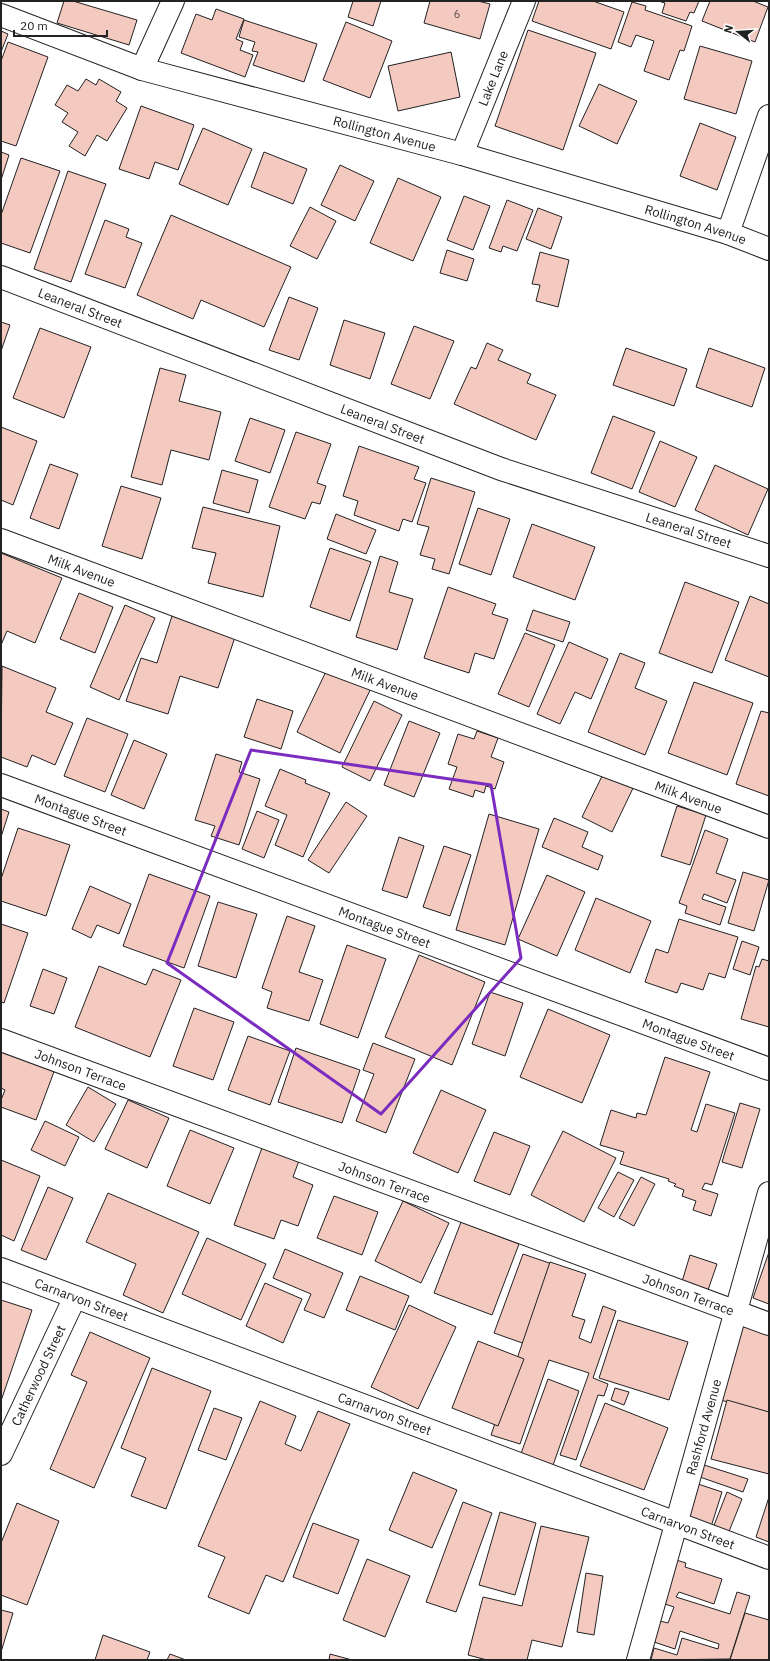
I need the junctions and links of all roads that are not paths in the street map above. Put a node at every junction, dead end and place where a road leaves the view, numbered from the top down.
1 (173, 1) edge
2 (524, 1) edge
3 (1, 15) edge
4 (142, 69) junction
5 (769, 116) edge
6 (462, 154) junction
7 (728, 233) junction
8 (769, 250) edge
9 (1, 277) edge
10 (1, 540) edge
11 (769, 556) edge
12 (1, 785) edge
13 (769, 827) edge
14 (1, 1040) edge
15 (769, 1069) edge
16 (769, 1193) edge
17 (1, 1269) edge
18 (75, 1297) junction
19 (736, 1311) junction
20 (769, 1324) edge
21 (1, 1454) edge
22 (676, 1523) junction
23 (769, 1558) edge
24 (638, 1660) edge

1 - 4 street
2 - 6 street, Lake Lane
3 - 4 street, Rollington Avenue
4 - 6 street, Rollington Avenue
5 - 7 street
6 - 7 street, Rollington Avenue
7 - 8 street, Rollington Avenue
9 - 11 street, Leaneral Street
10 - 13 street, Milk Avenue
12 - 15 street, Montague Street
14 - 19 street, Johnson Terrace
16 - 19 street, Rashford Avenue
17 - 18 street, Carnarvon Street
18 - 21 street, Catherwood Street
18 - 22 street, Carnarvon Street
19 - 20 street, Johnson Terrace
19 - 22 street, Rashford Avenue
22 - 23 street, Carnarvon Street
22 - 24 street, Rashford Avenue

